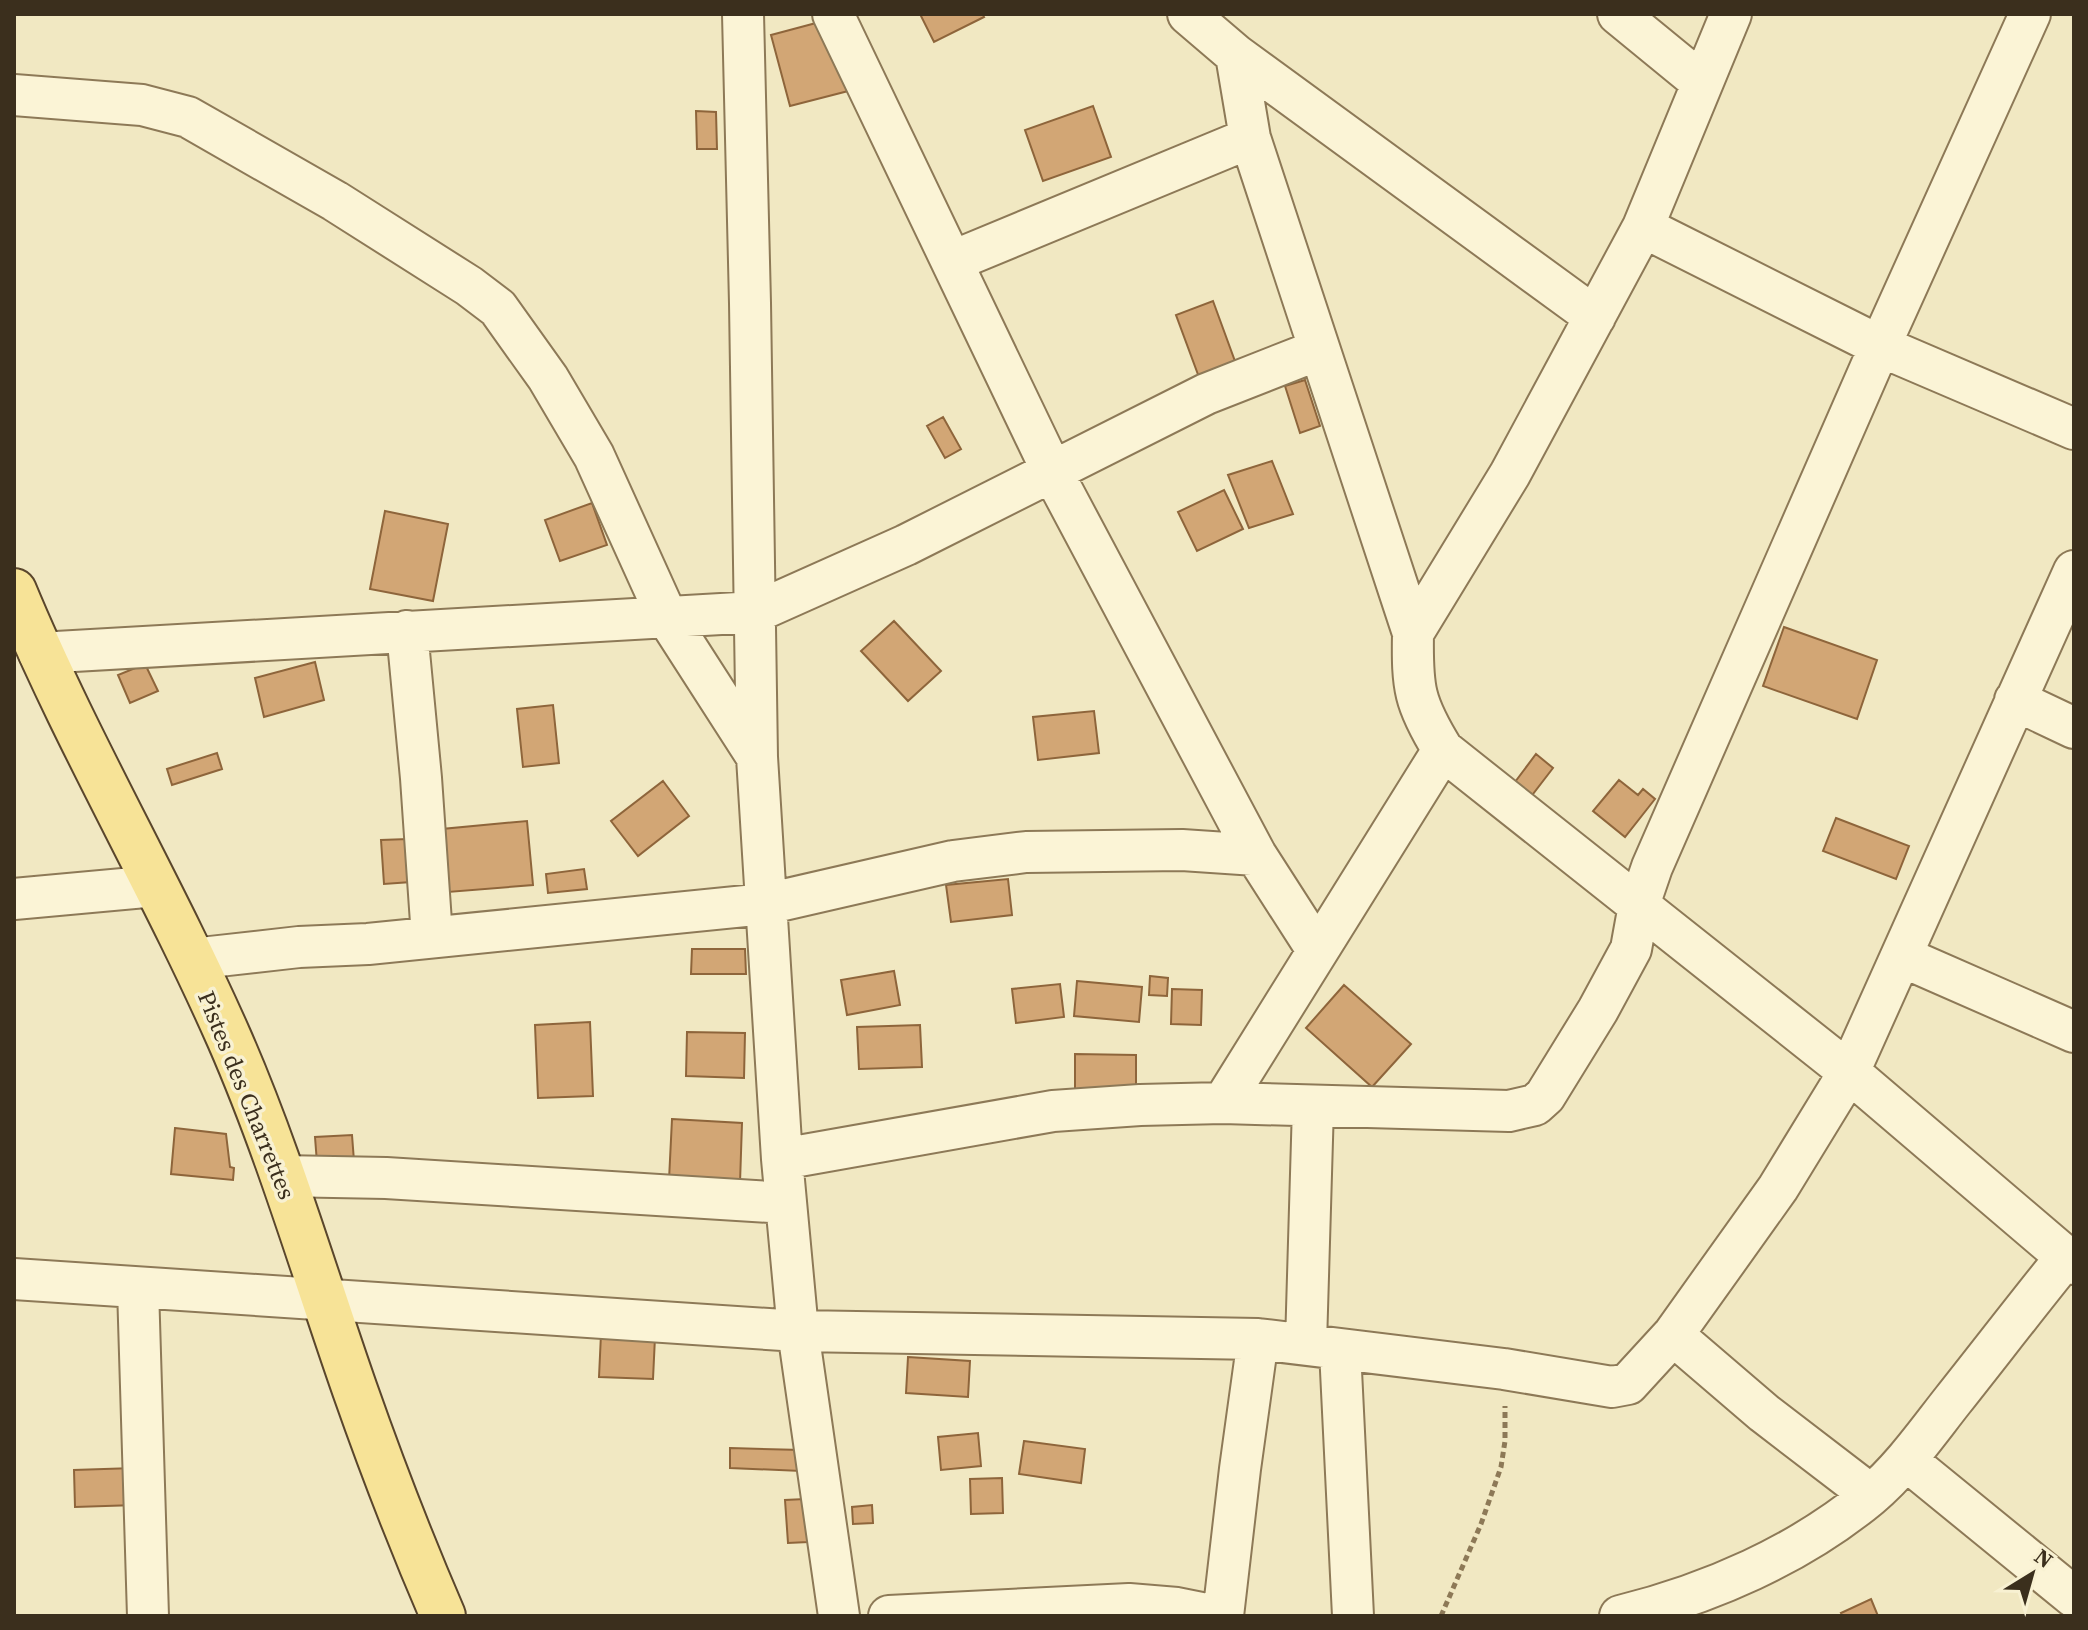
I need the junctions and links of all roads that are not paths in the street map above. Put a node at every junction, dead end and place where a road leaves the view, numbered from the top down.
1 (743, 14) edge
2 (833, 14) edge
3 (1188, 14) edge
4 (1618, 14) edge
5 (1731, 14) edge
6 (2030, 14) edge
7 (1236, 55) junction
8 (1701, 82) junction
9 (14, 95) edge
10 (1250, 138) junction
11 (1643, 227) junction
12 (953, 261) junction
13 (1595, 317) junction
14 (1880, 346) junction
15 (1318, 350) junction
16 (2074, 429) edge
17 (1053, 473) junction
18 (2074, 571) edge
19 (14, 591) edge
20 (756, 612) junction
21 (667, 617) junction
22 (407, 631) junction
23 (1413, 633) junction
24 (39, 653) junction
25 (2015, 700) junction
26 (2074, 728) edge
27 (1443, 750) junction
28 (757, 757) junction
29 (1256, 855) junction
30 (156, 886) junction
31 (14, 899) edge
32 (766, 904) junction
33 (1639, 905) junction
34 (432, 937) junction
35 (1317, 950) junction
36 (1903, 957) junction
37 (192, 959) junction
38 (2074, 1032) edge
39 (1849, 1072) junction
40 (1223, 1103) junction
41 (1313, 1106) junction
42 (782, 1159) junction
43 (281, 1176) junction
44 (786, 1203) junction
45 (2070, 1260) edge
46 (14, 1279) edge
47 (138, 1288) junction
48 (326, 1301) junction
49 (798, 1331) junction
50 (1673, 1335) junction
51 (1258, 1339) junction
52 (1323, 1347) junction
53 (1906, 1460) junction
54 (1871, 1495) junction
55 (2074, 1597) edge
56 (1130, 1610) edge
57 (148, 1616) edge
58 (443, 1616) edge
59 (839, 1616) edge
60 (889, 1616) edge
61 (1220, 1616) edge
62 (1353, 1616) edge
63 (1620, 1616) edge

1 - 20 street
2 - 12 street
3 - 7 street
4 - 8 street
5 - 8 street
6 - 14 street
7 - 10 street
7 - 13 street
8 - 11 street
9 - 21 street
10 - 12 street
10 - 15 street
11 - 13 street
11 - 14 street
12 - 17 street
13 - 23 street
14 - 16 street
14 - 33 street
15 - 17 street
15 - 23 street
17 - 20 street
17 - 29 street
18 - 25 street
19 - 24 main road, Pistes des Charrettes
20 - 21 street
20 - 28 street
21 - 22 street
21 - 28 street
22 - 24 street
22 - 34 street
23 - 27 street
24 - 30 main road, Pistes des Charrettes
25 - 26 street
25 - 36 street
27 - 33 street
27 - 35 street
28 - 32 street
29 - 32 street
29 - 35 street
30 - 31 street
30 - 37 main road, Pistes des Charrettes
32 - 34 street
32 - 42 street
33 - 39 street
33 - 41 street
34 - 37 street
35 - 40 street
36 - 38 street
36 - 39 street
37 - 43 main road, Pistes des Charrettes
39 - 45 street
39 - 50 street
40 - 41 street
40 - 42 street
41 - 52 street
42 - 44 street
43 - 44 street
43 - 48 main road, Pistes des Charrettes
44 - 49 street
45 - 53 street
46 - 47 street
47 - 48 street
47 - 57 street
48 - 49 street
48 - 58 main road, Pistes des Charrettes
49 - 51 street
49 - 59 street
50 - 52 street
50 - 54 street
51 - 52 street
51 - 61 street
52 - 62 street
53 - 54 street
53 - 55 street
54 - 63 street
56 - 60 street
56 - 61 street

